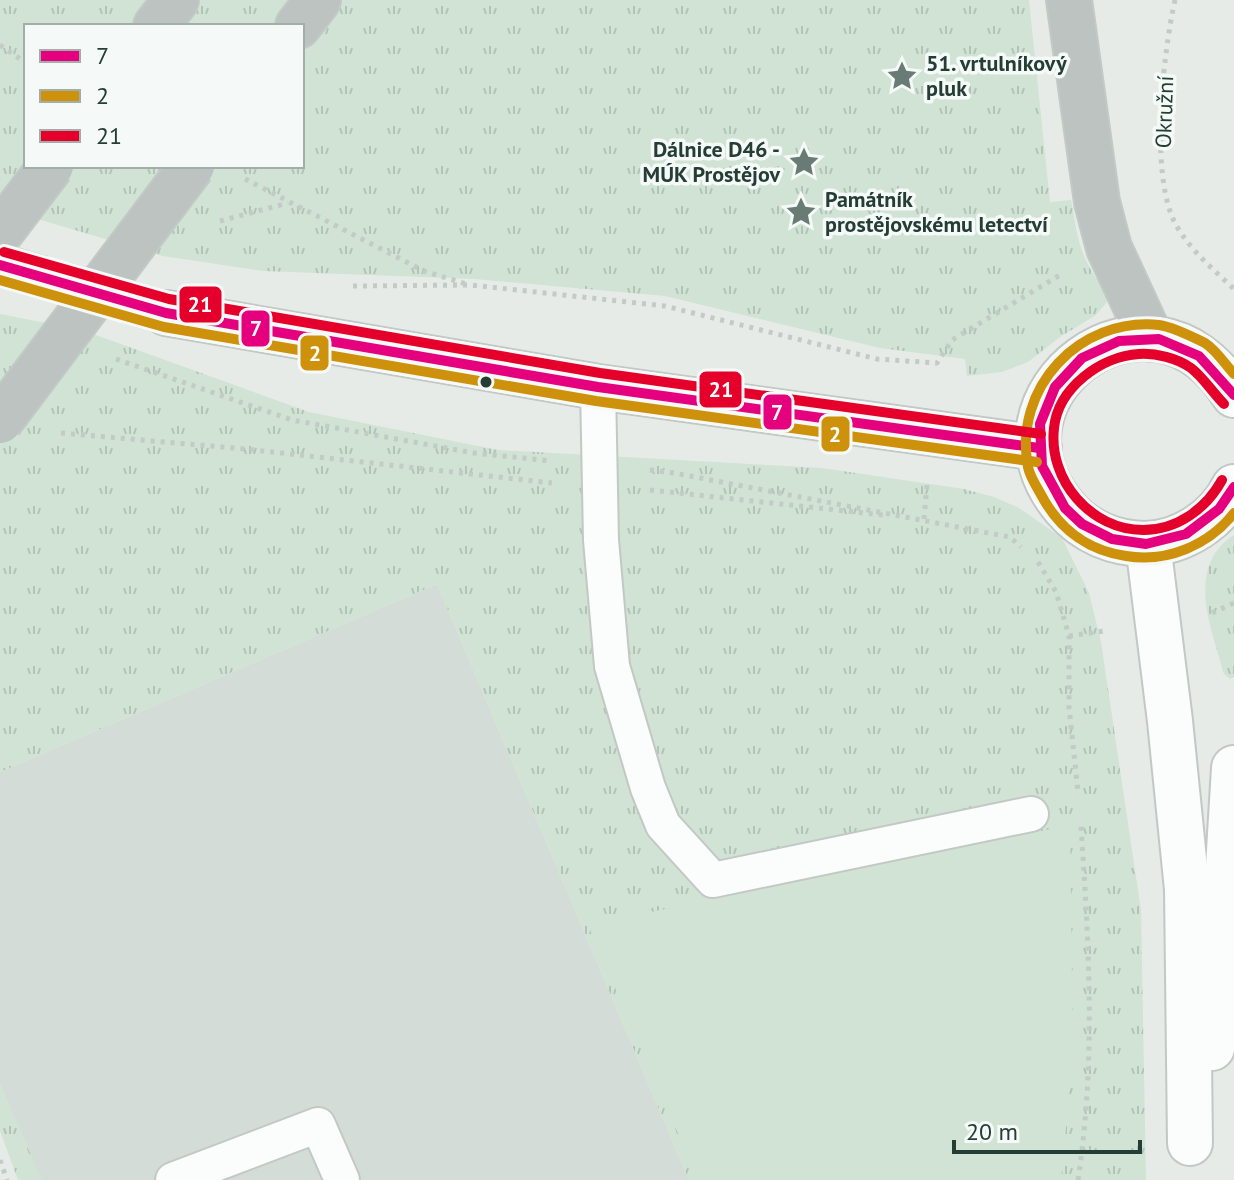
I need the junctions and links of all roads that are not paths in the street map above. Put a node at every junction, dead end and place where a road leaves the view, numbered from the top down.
1 (176, 0) edge
2 (318, 0) edge
3 (1069, 0) edge
4 (158, 24) edge
5 (300, 24) edge
6 (49, 168) edge
7 (190, 168) edge
8 (0, 233) edge
9 (166, 313) tunnel mouth
10 (1151, 339) junction
11 (598, 387) junction
12 (1234, 395) edge
13 (0, 421) edge
14 (1039, 448) junction
15 (1234, 487) edge
16 (1148, 544) junction
17 (1234, 768) edge
18 (1031, 814) dead end
19 (1190, 1162) edge
20 (173, 1180) edge
21 (342, 1180) edge

1 - 4 highway
2 - 5 highway
3 - 10 highway
6 - 8 highway, bridge
7 - 13 highway, bridge
9 - 11 main road
10 - 12 main road
10 - 14 main road
11 - 14 main road
11 - 18 lane
14 - 16 main road
15 - 16 main road
16 - 19 main road
17 - 19 main road
20 - 21 lane

